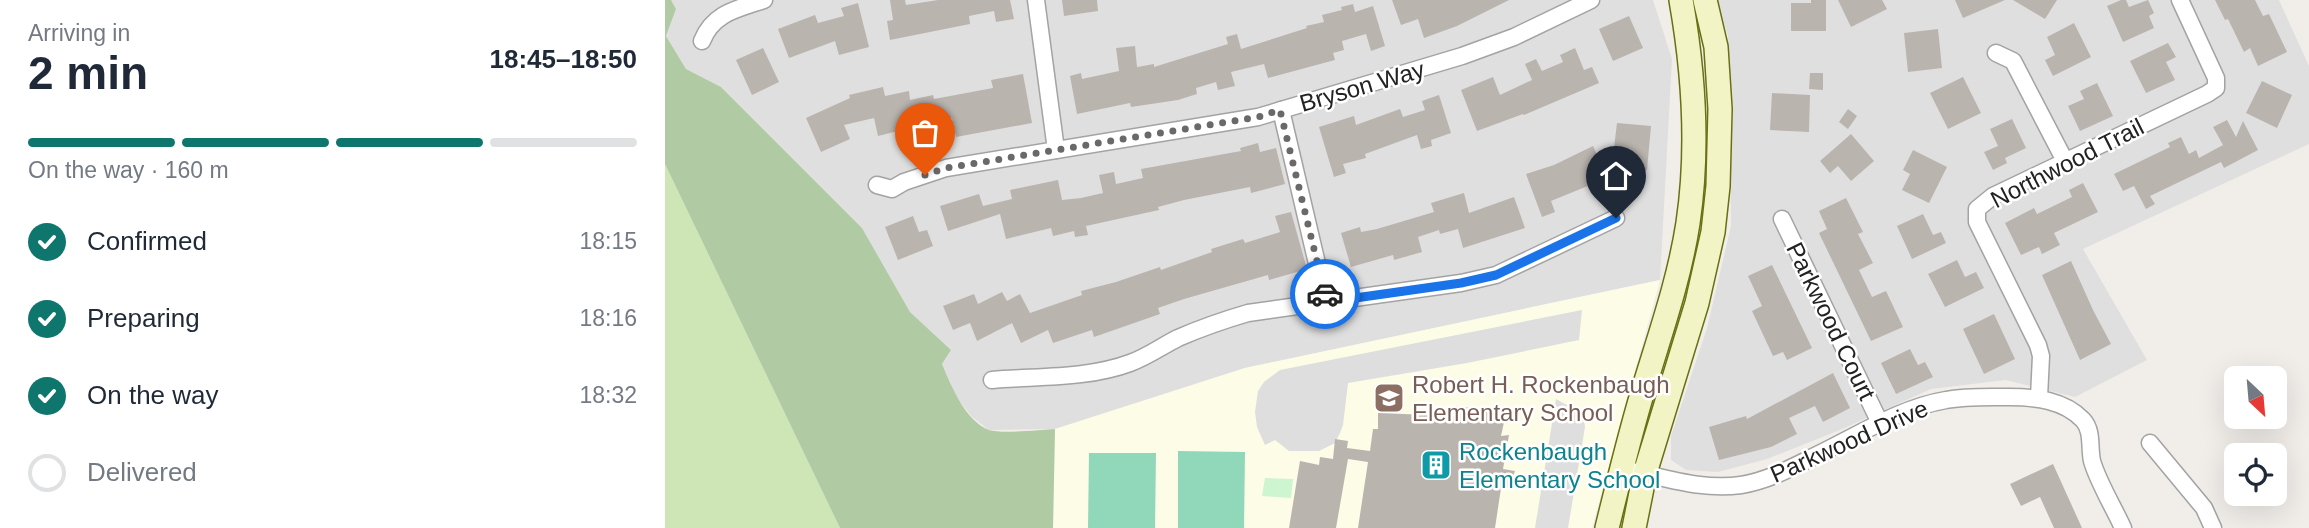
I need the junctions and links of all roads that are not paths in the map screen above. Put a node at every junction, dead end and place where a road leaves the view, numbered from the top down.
1 (764, 0) edge
2 (1036, 0) edge
3 (1591, 0) edge
4 (1681, 0) edge
5 (1705, 0) edge
6 (2180, 0) edge
7 (1561, 6) edge
8 (702, 41) dead end
9 (1996, 53) dead end
10 (1280, 110) junction
11 (1056, 150) junction
12 (2065, 161) junction
13 (877, 185) dead end
14 (1616, 218) dead end
15 (1782, 219) dead end
16 (1327, 302) junction
17 (992, 380) dead end
18 (2039, 397) junction
19 (1880, 423) junction
20 (2150, 443) dead end
21 (1621, 469) junction
22 (1645, 473) junction
23 (1607, 528) edge
24 (1634, 528) edge
25 (2123, 528) edge
26 (2213, 528) edge

1 - 8 street
2 - 11 street
3 - 7 street, Bryson Way
4 - 21 street
5 - 22 street
6 - 12 street, Northwood Trail
7 - 10 street, Bryson Way
9 - 12 street
10 - 11 street, Bryson Way
10 - 16 street
11 - 13 street, Bryson Way
12 - 18 street, Northwood Trail
14 - 16 street
15 - 19 street, Parkwood Court
16 - 17 street
18 - 19 street, Parkwood Drive
18 - 25 street, Parkwood Drive
19 - 22 street, Parkwood Drive
20 - 26 street
21 - 22 street, Parkwood Drive
21 - 23 street
22 - 24 street

